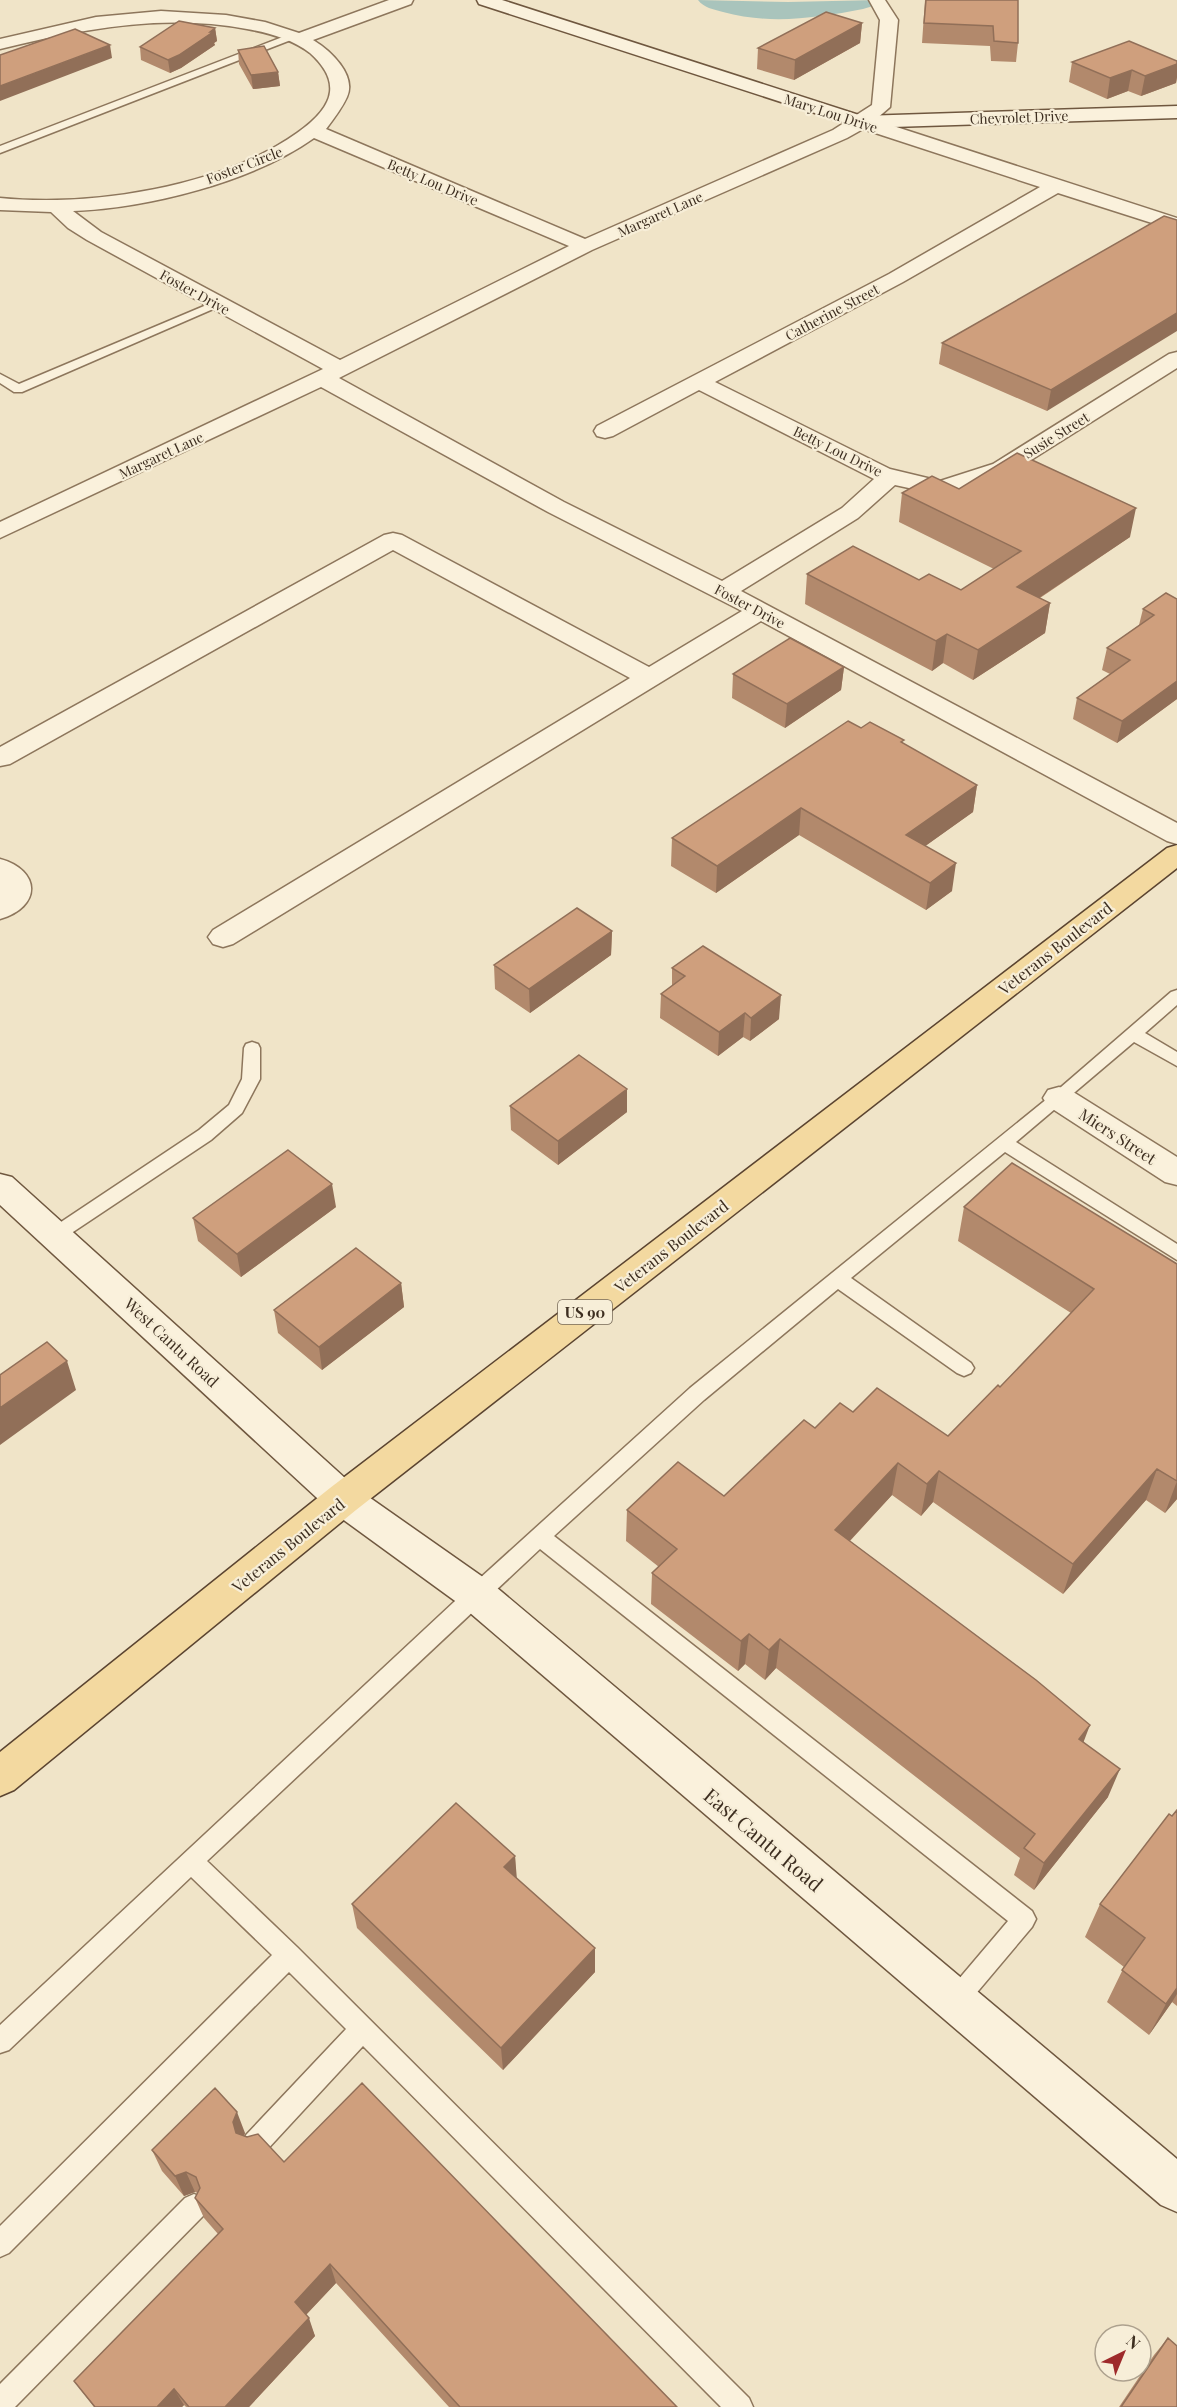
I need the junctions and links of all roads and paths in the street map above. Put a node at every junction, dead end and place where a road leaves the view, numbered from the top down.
1 (405, 0) edge
2 (485, 0) edge
3 (877, 0) edge
4 (296, 38) junction
5 (0, 44) edge
6 (1177, 112) edge
7 (861, 122) junction
8 (314, 131) junction
9 (0, 150) edge
10 (1056, 186) junction
11 (0, 204) edge
12 (58, 208) junction
13 (1177, 225) edge
14 (585, 246) junction
15 (216, 304) junction
16 (1177, 359) edge
17 (330, 373) junction
18 (0, 378) edge
19 (699, 382) junction
20 (604, 431) dead end
21 (891, 477) junction
22 (0, 531) edge
23 (723, 591) junction
24 (760, 611) junction
25 (649, 678) junction
26 (0, 758) edge
27 (1177, 835) edge
28 (1177, 854) edge
29 (0, 868) edge
30 (0, 909) edge
31 (223, 937) dead end
32 (1177, 996) edge
33 (1133, 1034) junction
34 (252, 1048) dead end
35 (1177, 1060) edge
36 (1059, 1098) junction
37 (1004, 1143) junction
38 (1177, 1173) edge
39 (0, 1186) edge
40 (55, 1235) junction
41 (1177, 1253) edge
42 (838, 1279) junction
43 (964, 1368) dead end
44 (344, 1499) junction
45 (540, 1537) junction
46 (476, 1594) junction
47 (0, 1777) edge
48 (191, 1861) junction
49 (289, 1955) junction
50 (955, 2001) junction
51 (363, 2030) junction
52 (0, 2041) edge
53 (255, 2144) edge
54 (1177, 2189) edge
55 (194, 2207) edge
56 (0, 2244) edge
57 (3, 2399) edge
58 (740, 2407) edge

1 - 4 street
2 - 7 street, Mary Lou Drive
3 - 7 street, Margaret Lane
4 - 5 street, Foster Circle
4 - 8 street, Foster Circle
4 - 9 lane
6 - 7 street, Chevrolet Drive
7 - 10 street, Mary Lou Drive
7 - 14 street, Margaret Lane
8 - 12 street, Foster Circle
8 - 14 street, Betty Lou Drive
10 - 13 street, Mary Lou Drive
10 - 19 street, Catherine Street
11 - 12 street, Foster Circle
12 - 15 street, Foster Drive
14 - 17 street, Margaret Lane
15 - 17 street, Foster Drive
15 - 18 lane
16 - 21 street, Susie Street
17 - 22 street, Margaret Lane
17 - 23 street, Foster Drive
19 - 20 street, Catherine Street
19 - 21 street, Betty Lou Drive
21 - 23 street, Betty Lou Drive
23 - 24 street, Foster Drive
24 - 25 street
24 - 27 street, Foster Drive
25 - 26 street
25 - 31 street
28 - 44 main road, Veterans Boulevard / US 90
29 - 30 street
32 - 33 lane
33 - 35 lane
33 - 36 lane
34 - 40 lane
36 - 37 lane
36 - 38 street, Miers Street
37 - 41 lane
37 - 42 lane
39 - 40 street, West Cantu Road
40 - 44 street, West Cantu Road
42 - 43 lane
42 - 45 lane
44 - 46 street, East Cantu Road
44 - 47 main road, Veterans Boulevard / US 90
45 - 46 lane
45 - 50 lane
46 - 48 lane
46 - 50 street, East Cantu Road
48 - 49 lane
48 - 52 lane
49 - 51 lane
49 - 56 lane
50 - 54 street, East Cantu Road
51 - 53 lane
51 - 58 lane
55 - 57 lane

